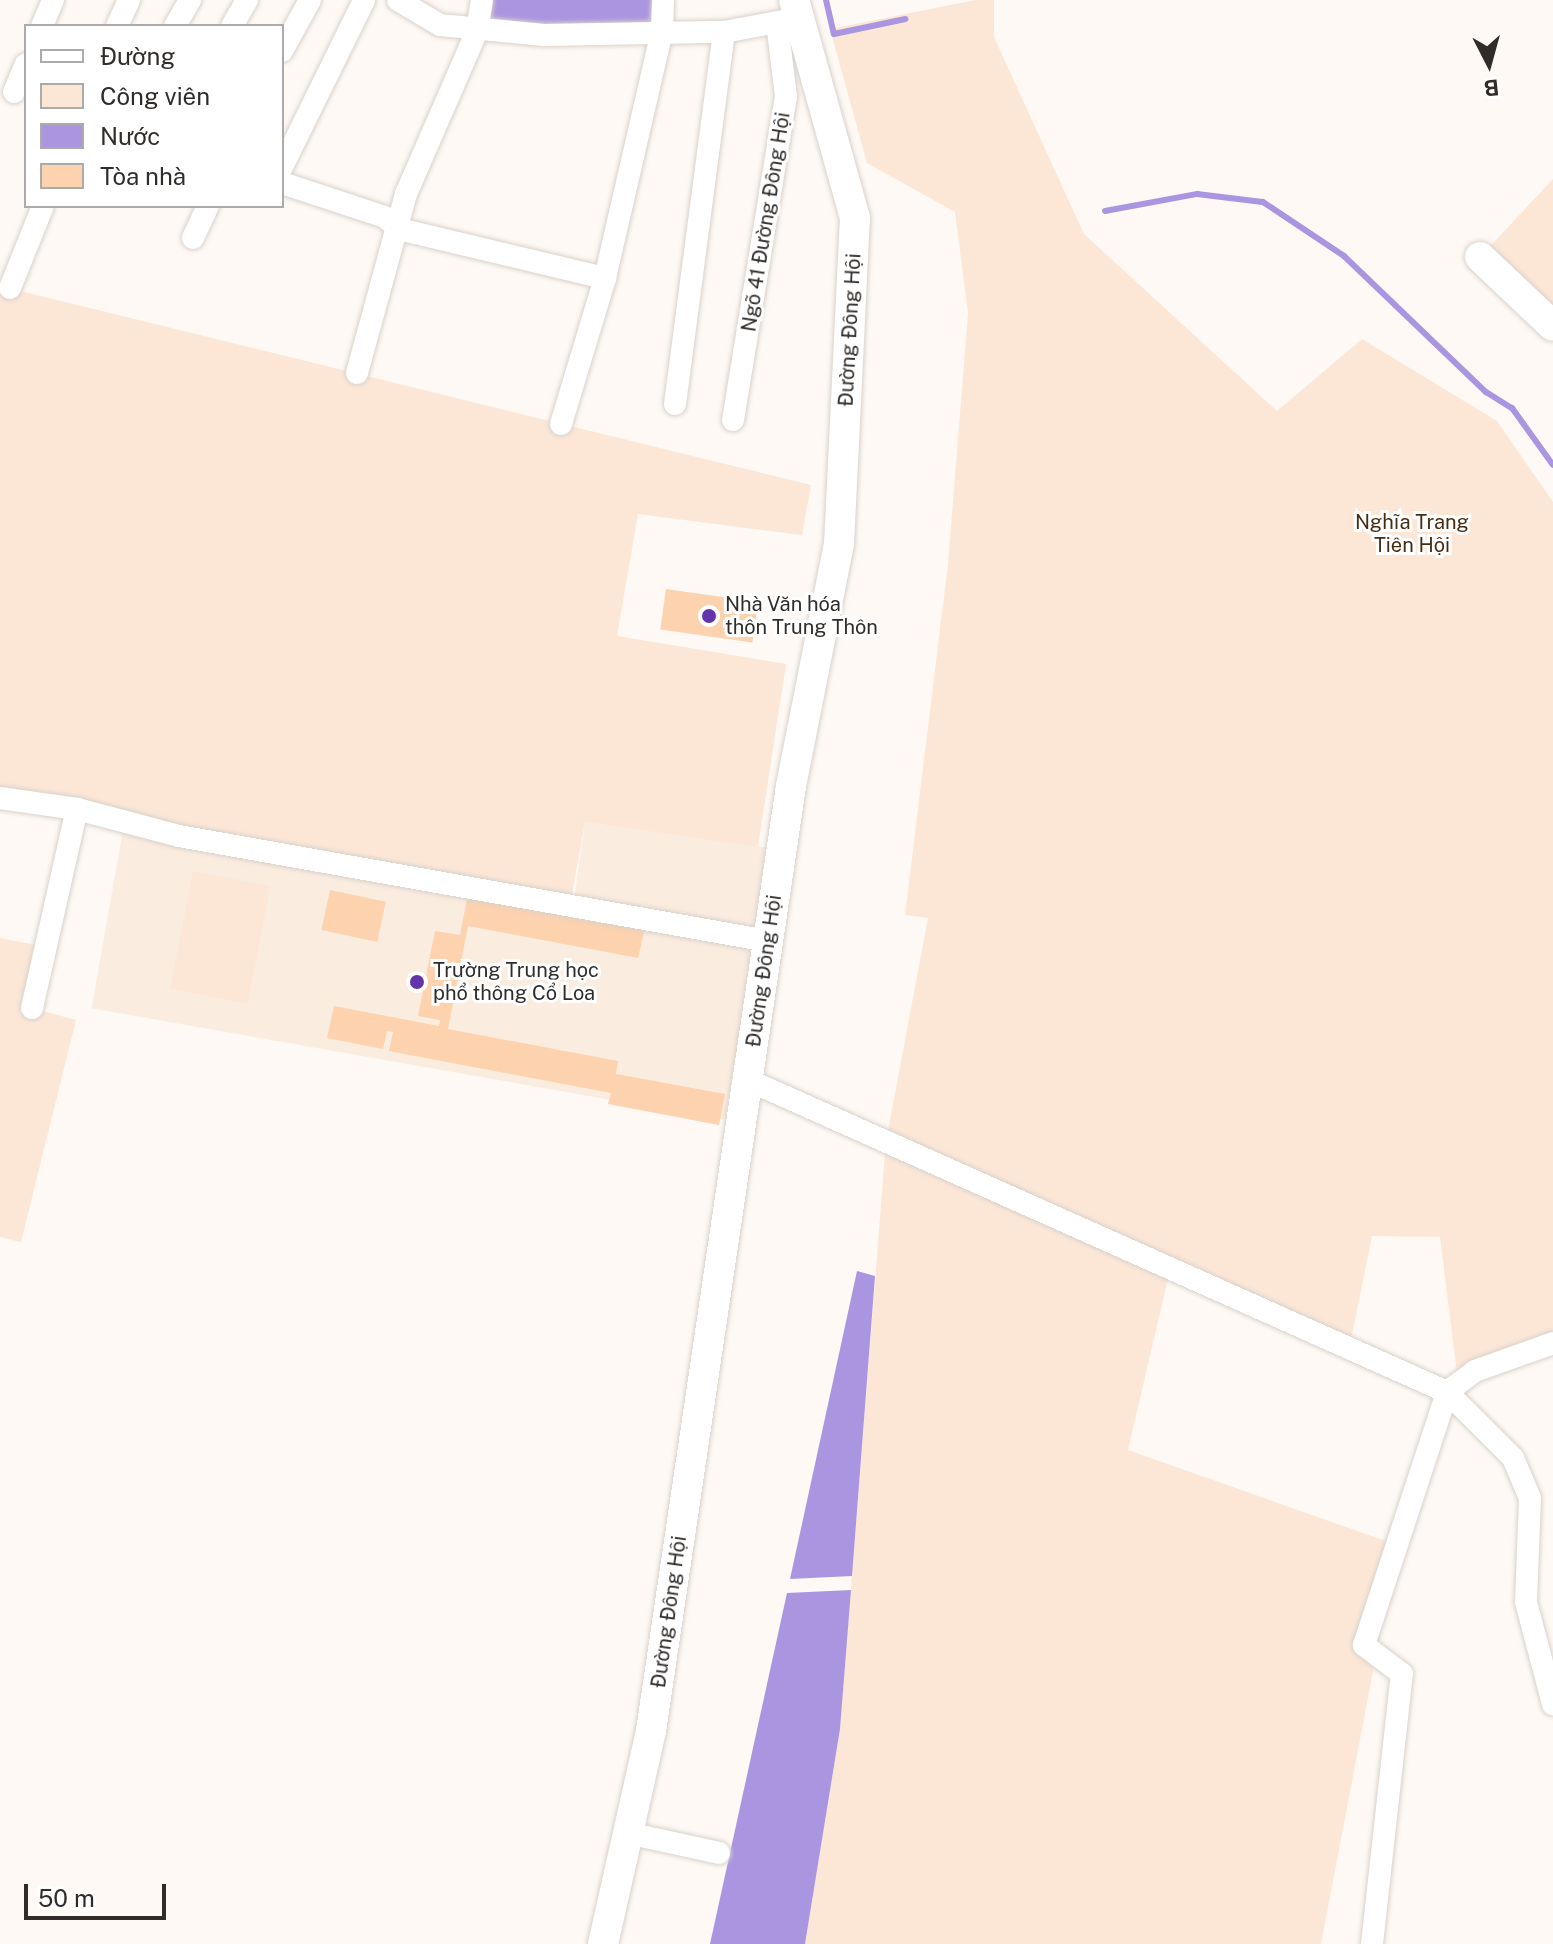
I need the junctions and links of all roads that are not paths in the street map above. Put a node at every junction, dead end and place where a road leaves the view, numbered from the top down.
1 (53, 0) edge
2 (129, 0) edge
3 (190, 0) edge
4 (247, 0) edge
5 (310, 0) edge
6 (364, 0) edge
7 (398, 0) edge
8 (482, 0) edge
9 (663, 0) edge
10 (790, 14) edge
11 (43, 24) edge
12 (118, 24) edge
13 (176, 24) edge
14 (233, 24) edge
15 (477, 31) junction
16 (662, 31) junction
17 (724, 32) junction
18 (284, 47) edge
19 (24, 69) edge
20 (14, 92) dead end
21 (284, 163) edge
22 (284, 184) edge
23 (42, 208) edge
24 (207, 208) edge
25 (399, 229) junction
26 (193, 238) dead end
27 (1480, 257) dead end
28 (605, 278) junction
29 (10, 288) dead end
30 (1553, 326) edge
31 (357, 373) dead end
32 (675, 404) dead end
33 (733, 420) dead end
34 (561, 424) dead end
35 (0, 798) edge
36 (77, 809) junction
37 (768, 941) junction
38 (32, 1008) dead end
39 (748, 1080) junction
40 (1553, 1343) edge
41 (1447, 1392) junction
42 (1551, 1699) edge
43 (628, 1833) junction
44 (719, 1853) dead end
45 (603, 1944) edge
46 (1372, 1944) edge

1 - 11 street
2 - 12 street
3 - 13 street
4 - 14 street
5 - 18 street
6 - 21 street
7 - 15 street
8 - 15 street
9 - 16 street
10 - 17 street
10 - 33 street, Ngõ 41 Đường Đông Hội
10 - 37 street, Đường Đông Hội
15 - 16 street
15 - 25 street
16 - 17 street
16 - 28 street
17 - 32 street
19 - 20 street
22 - 25 street
23 - 29 street
24 - 26 street
25 - 28 street
25 - 31 street
27 - 30 street
28 - 34 street
35 - 36 street
36 - 37 street
36 - 38 street
37 - 39 street, Đường Đông Hội
39 - 41 street
39 - 43 street, Đường Đông Hội
40 - 41 street
41 - 42 street
41 - 46 street
43 - 44 street
43 - 45 street, Đường Đông Hội

